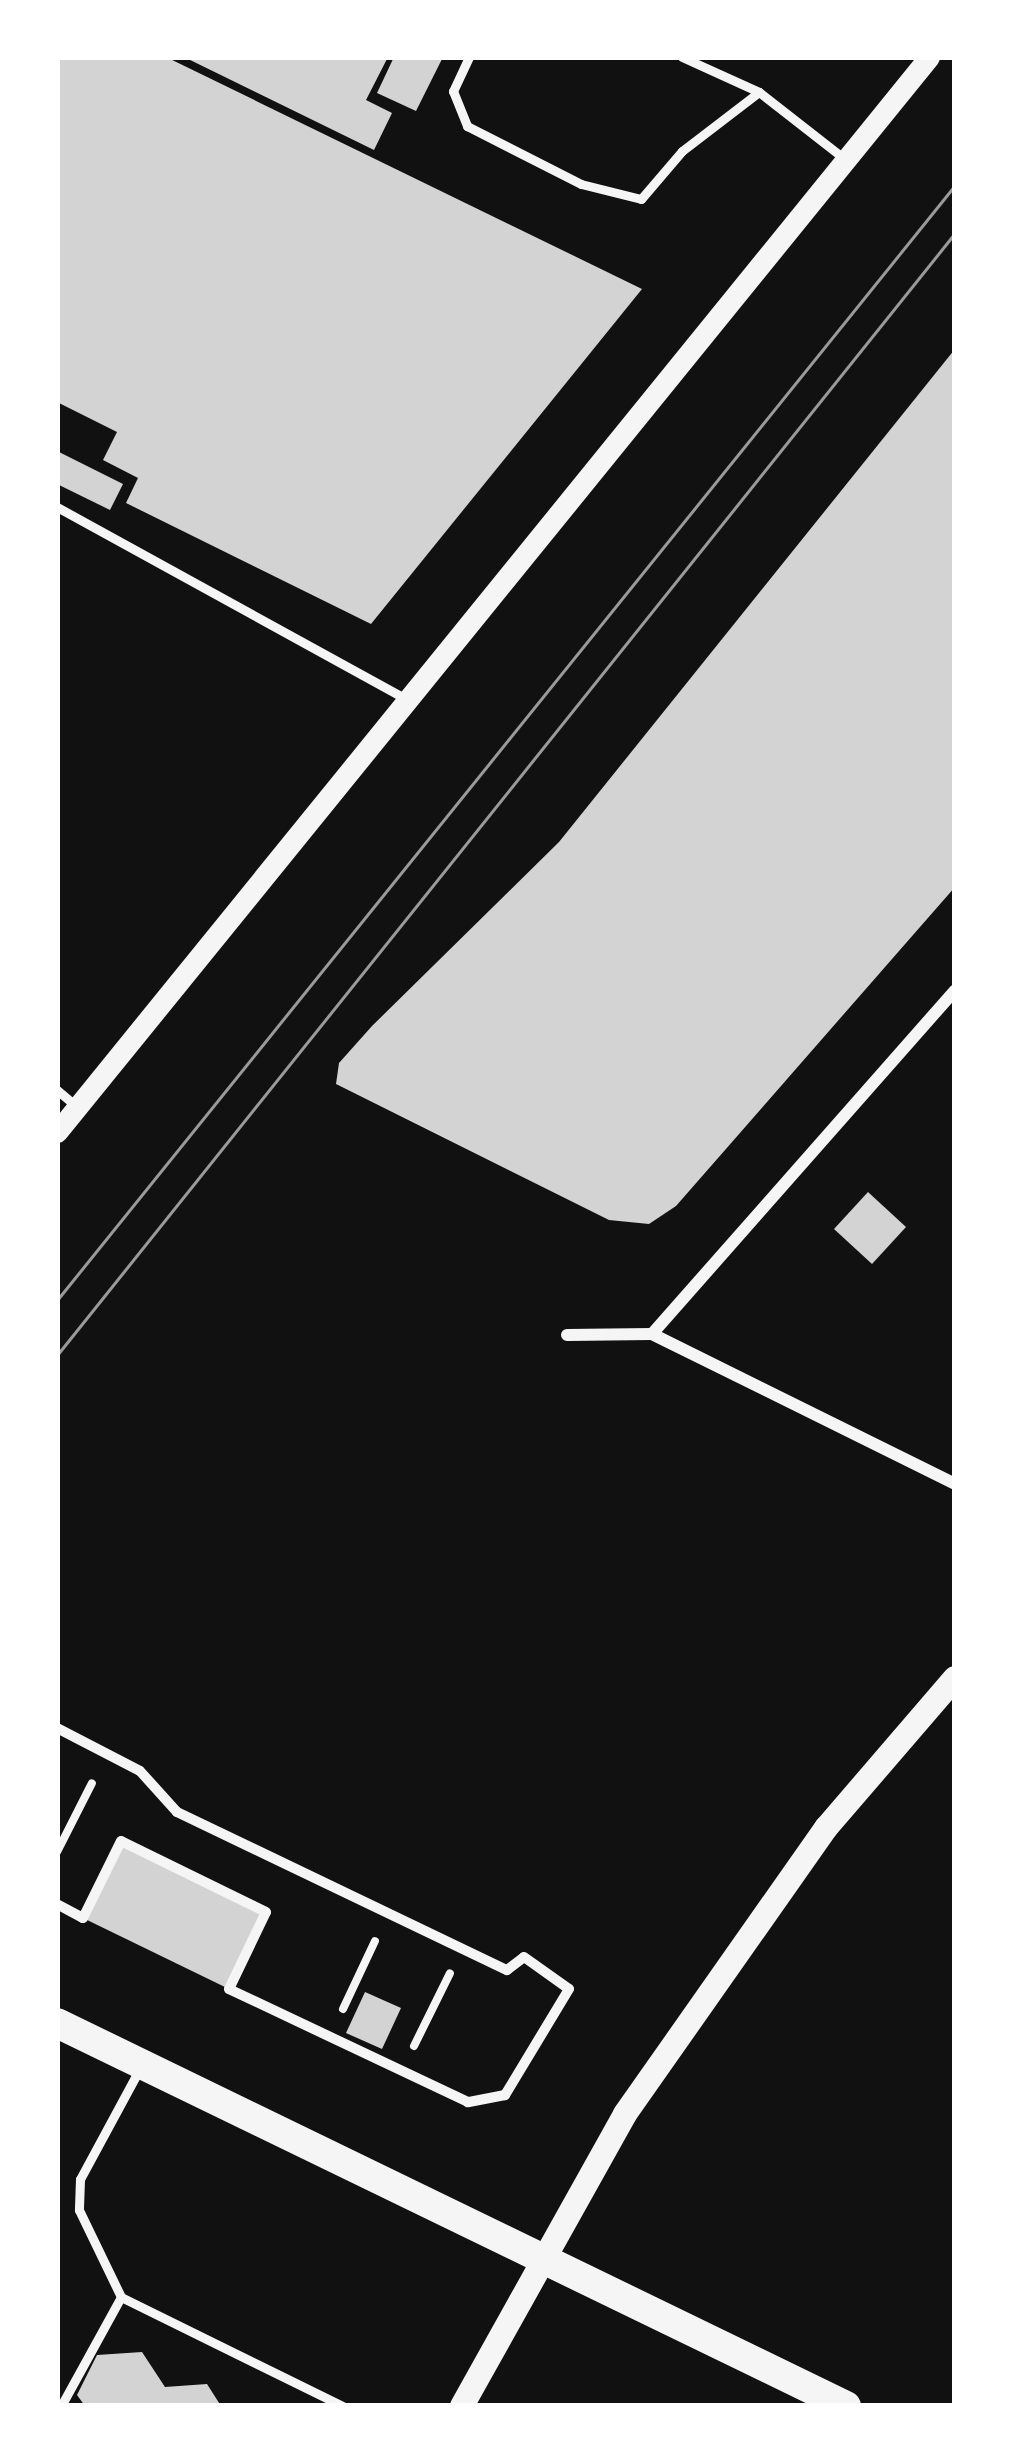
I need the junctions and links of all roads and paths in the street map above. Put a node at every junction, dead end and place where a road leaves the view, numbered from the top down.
1 (470, 57) edge
2 (929, 57) edge
3 (685, 59) edge
4 (759, 92) junction
5 (846, 160) junction
6 (57, 507) edge
7 (408, 700) junction
8 (955, 990) edge
9 (57, 1090) edge
10 (77, 1107) junction
11 (57, 1132) edge
12 (652, 1334) junction
13 (568, 1335) dead end
14 (955, 1484) edge
15 (955, 1678) edge
16 (57, 1728) edge
17 (112, 1793) dead end
18 (57, 1825) edge
19 (68, 1831) junction
20 (57, 1852) edge
21 (57, 1904) edge
22 (380, 1931) dead end
23 (435, 1959) dead end
24 (57, 2024) edge
25 (330, 2036) junction
26 (142, 2064) junction
27 (468, 2102) junction
28 (540, 2256) junction
29 (121, 2297) junction
30 (61, 2406) edge
31 (343, 2406) edge
32 (463, 2406) edge
33 (846, 2406) edge

1 - 4 lane
2 - 5 street
3 - 4 lane
4 - 5 lane
5 - 7 street
6 - 7 lane
7 - 10 street
8 - 12 street
9 - 10 lane
10 - 11 street
12 - 13 street
12 - 14 street
15 - 28 main road
16 - 27 street
17 - 19 path
18 - 19 path
19 - 20 path
21 - 25 street
22 - 25 path
23 - 27 path
24 - 26 main road
25 - 27 street
26 - 28 main road
26 - 29 lane
28 - 32 main road
28 - 33 main road
29 - 30 lane
29 - 31 lane

